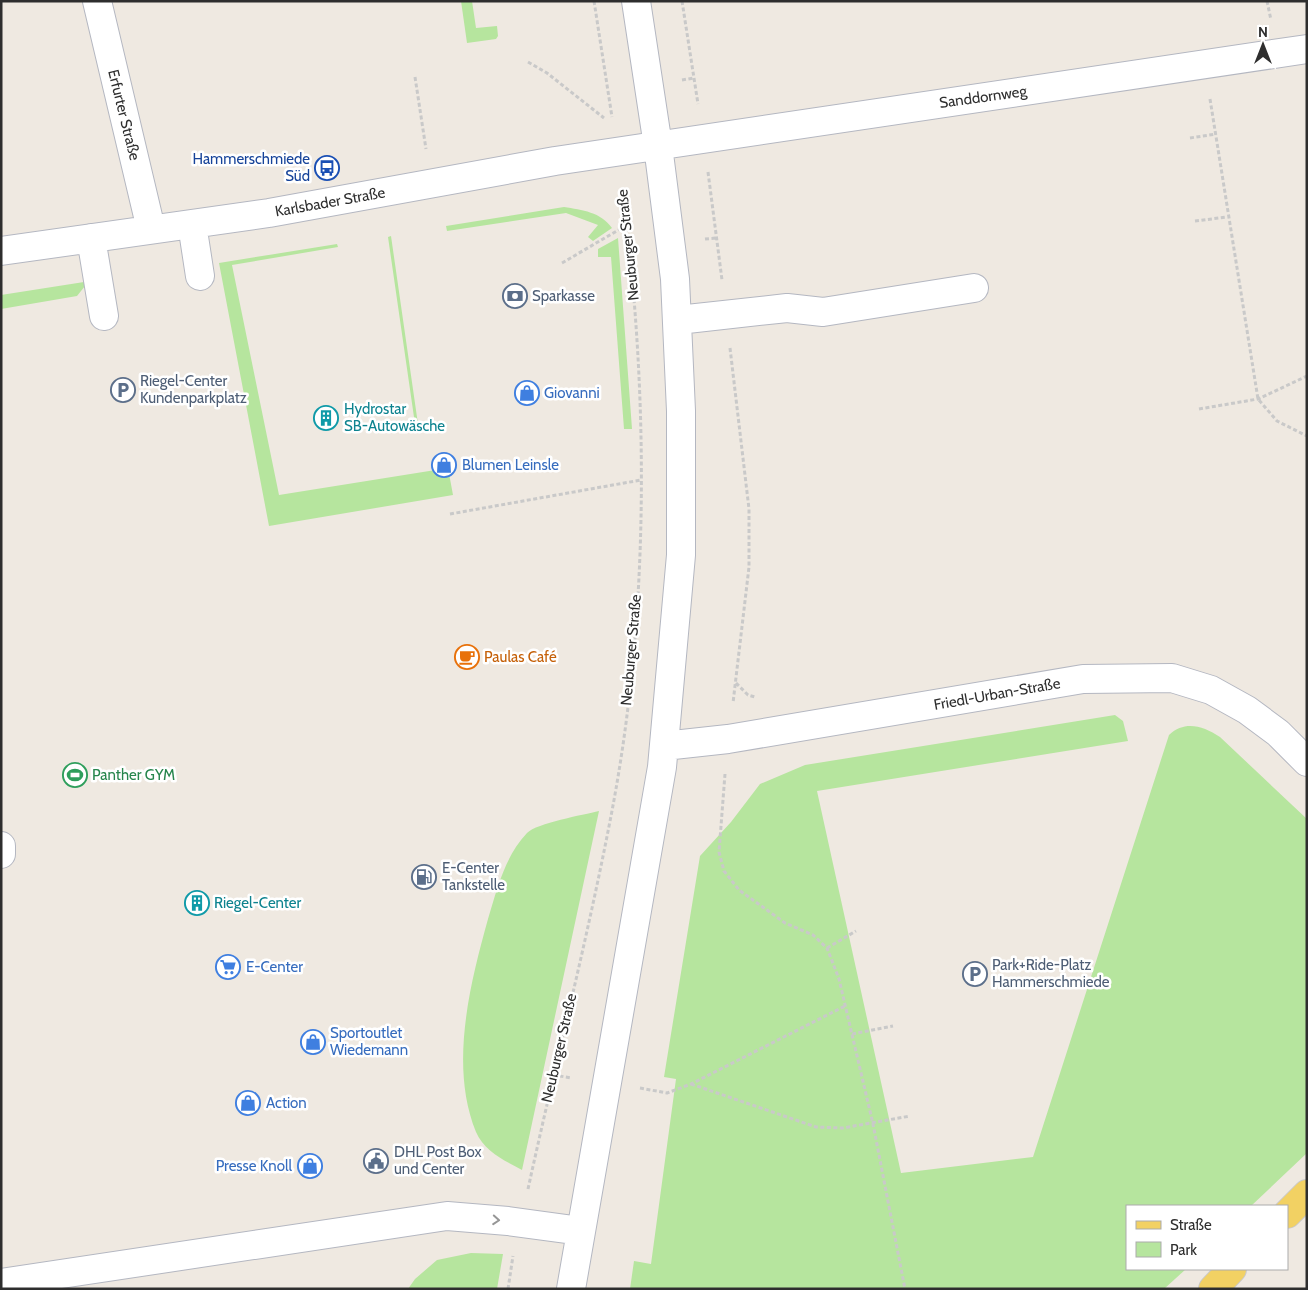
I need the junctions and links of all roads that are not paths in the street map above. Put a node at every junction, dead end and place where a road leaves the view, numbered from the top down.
1 (96, 1) edge
2 (636, 1) edge
3 (1307, 50) edge
4 (658, 146) junction
5 (192, 224) junction
6 (151, 229) junction
7 (91, 238) junction
8 (1, 251) edge
9 (200, 276) dead end
10 (974, 288) dead end
11 (104, 316) dead end
12 (678, 320) junction
13 (664, 746) junction
14 (1307, 762) edge
15 (1, 846) edge
16 (1, 854) edge
17 (1307, 1194) edge
18 (1288, 1213) edge
19 (581, 1231) junction
20 (1231, 1270) edge
21 (1, 1283) edge
22 (571, 1289) edge
23 (1212, 1289) edge

1 - 6 street, Erfurter Straße
2 - 4 street
3 - 4 street, Sanddornweg
4 - 5 street, Karlsbader Straße
4 - 12 street
5 - 6 street, Karlsbader Straße
5 - 9 street
6 - 7 street, Karlsbader Straße
7 - 8 street, Karlsbader Straße
7 - 11 street
10 - 12 street
12 - 13 street
13 - 14 street, Friedl-Urban-Straße
13 - 19 street
15 - 16 street
17 - 18 main road
21 -> 19 street
19 - 22 street
20 - 23 main road

